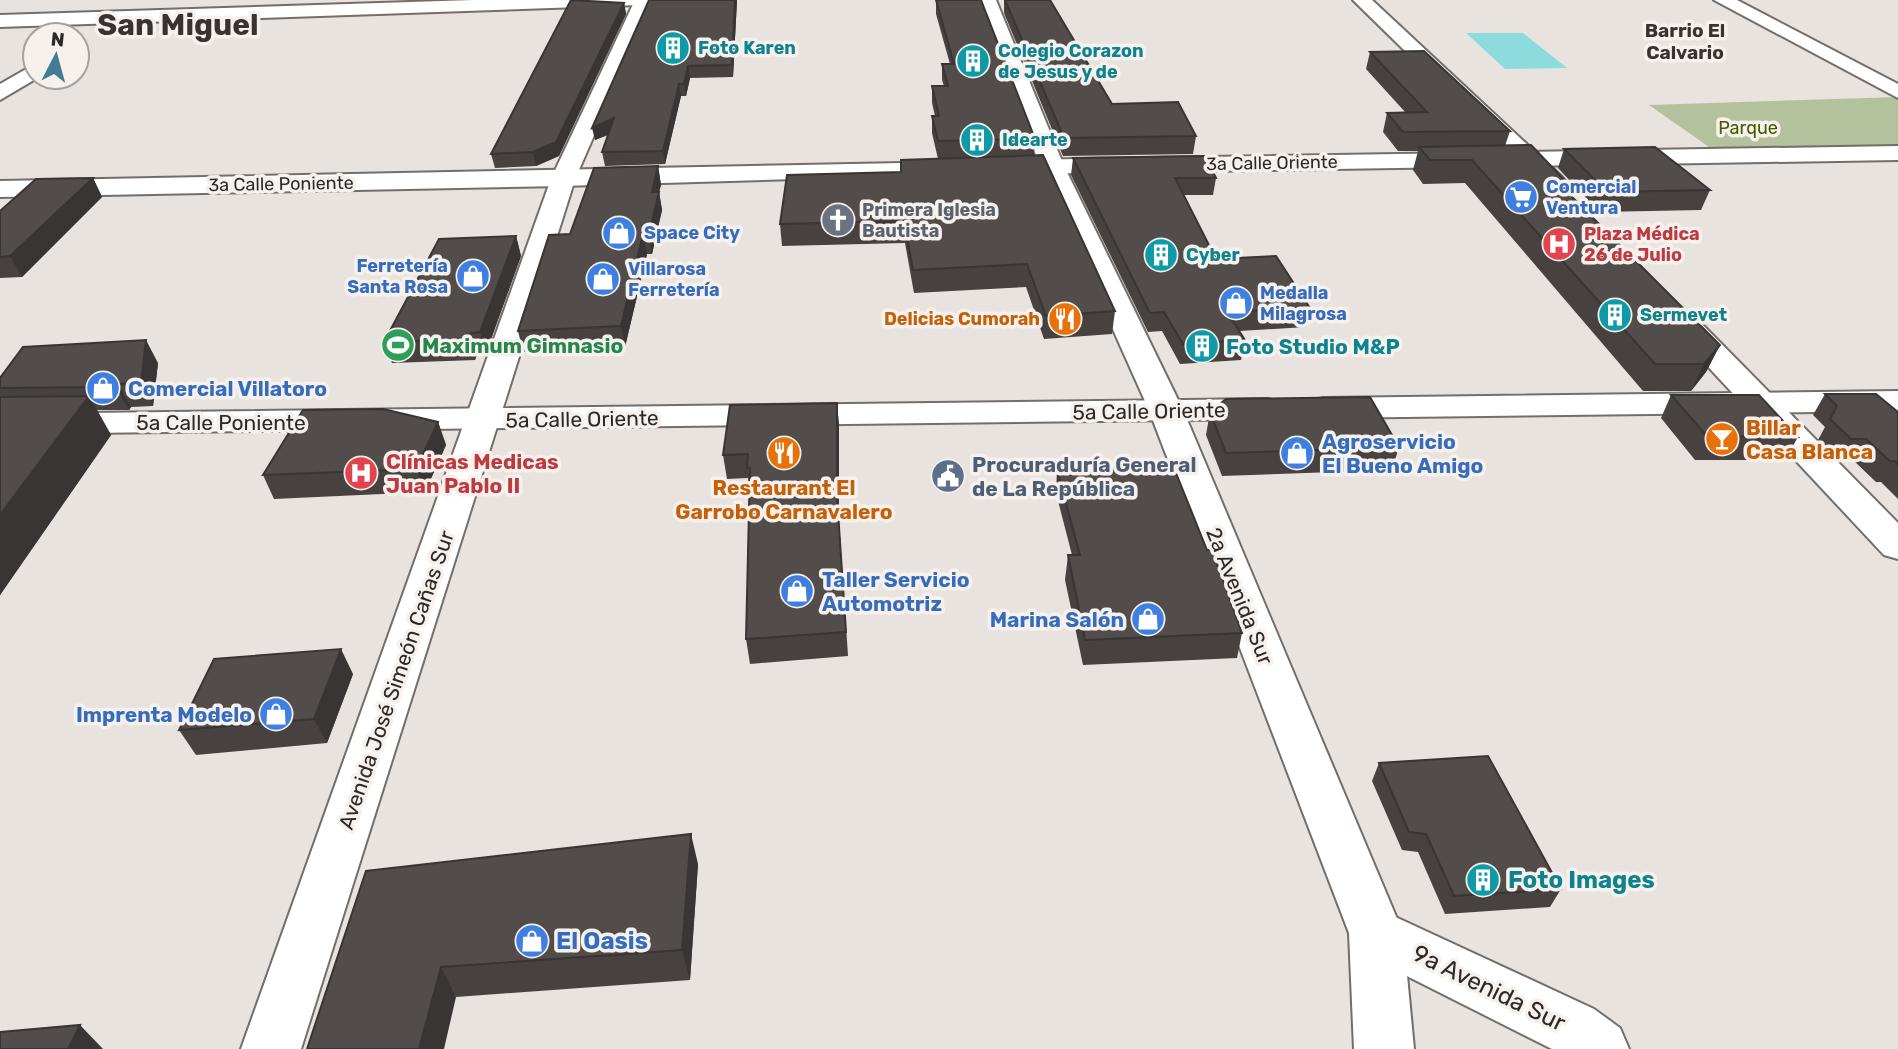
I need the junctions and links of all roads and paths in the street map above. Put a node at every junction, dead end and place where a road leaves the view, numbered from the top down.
1 (139, 0) edge
2 (638, 0) edge
3 (644, 0) edge
4 (987, 0) edge
5 (1362, 0) edge
6 (1723, 0) edge
7 (109, 18) junction
8 (0, 21) edge
9 (91, 30) edge
10 (21, 79) edge
11 (1898, 92) edge
12 (0, 94) edge
13 (1898, 153) edge
14 (1532, 159) junction
15 (1052, 166) junction
16 (563, 179) junction
17 (0, 189) edge
18 (1569, 199) edge
19 (1662, 300) edge
20 (1756, 401) junction
21 (1898, 401) edge
22 (1166, 410) junction
23 (484, 420) junction
24 (0, 424) edge
25 (1898, 546) edge
26 (1376, 933) junction
27 (271, 1049) edge
28 (1384, 1049) edge
29 (1600, 1049) edge

1 - 7 street
2 - 7 street
3 - 16 street, Avenida José Simeón Cañas Sur
4 - 15 street, 2a Avenida Sur
5 - 14 street
6 - 11 street
7 - 8 street
7 - 9 street
10 - 12 street
13 - 14 street, 3a Calle Oriente
14 - 15 street, 3a Calle Oriente
14 - 18 street
15 - 16 street, 3a Calle Oriente
15 - 22 street, 2a Avenida Sur
16 - 17 street, 3a Calle Poniente
16 - 23 street, Avenida José Simeón Cañas Sur
19 - 20 street
20 - 21 street, 5a Calle Oriente
20 - 22 street, 5a Calle Oriente
20 - 25 street
22 - 23 street, 5a Calle Oriente
22 - 26 street, 2a Avenida Sur
23 - 24 street, 5a Calle Poniente
23 - 27 street, Avenida José Simeón Cañas Sur
26 - 28 street, 2a Avenida Sur
26 - 29 street, 9a Avenida Sur

